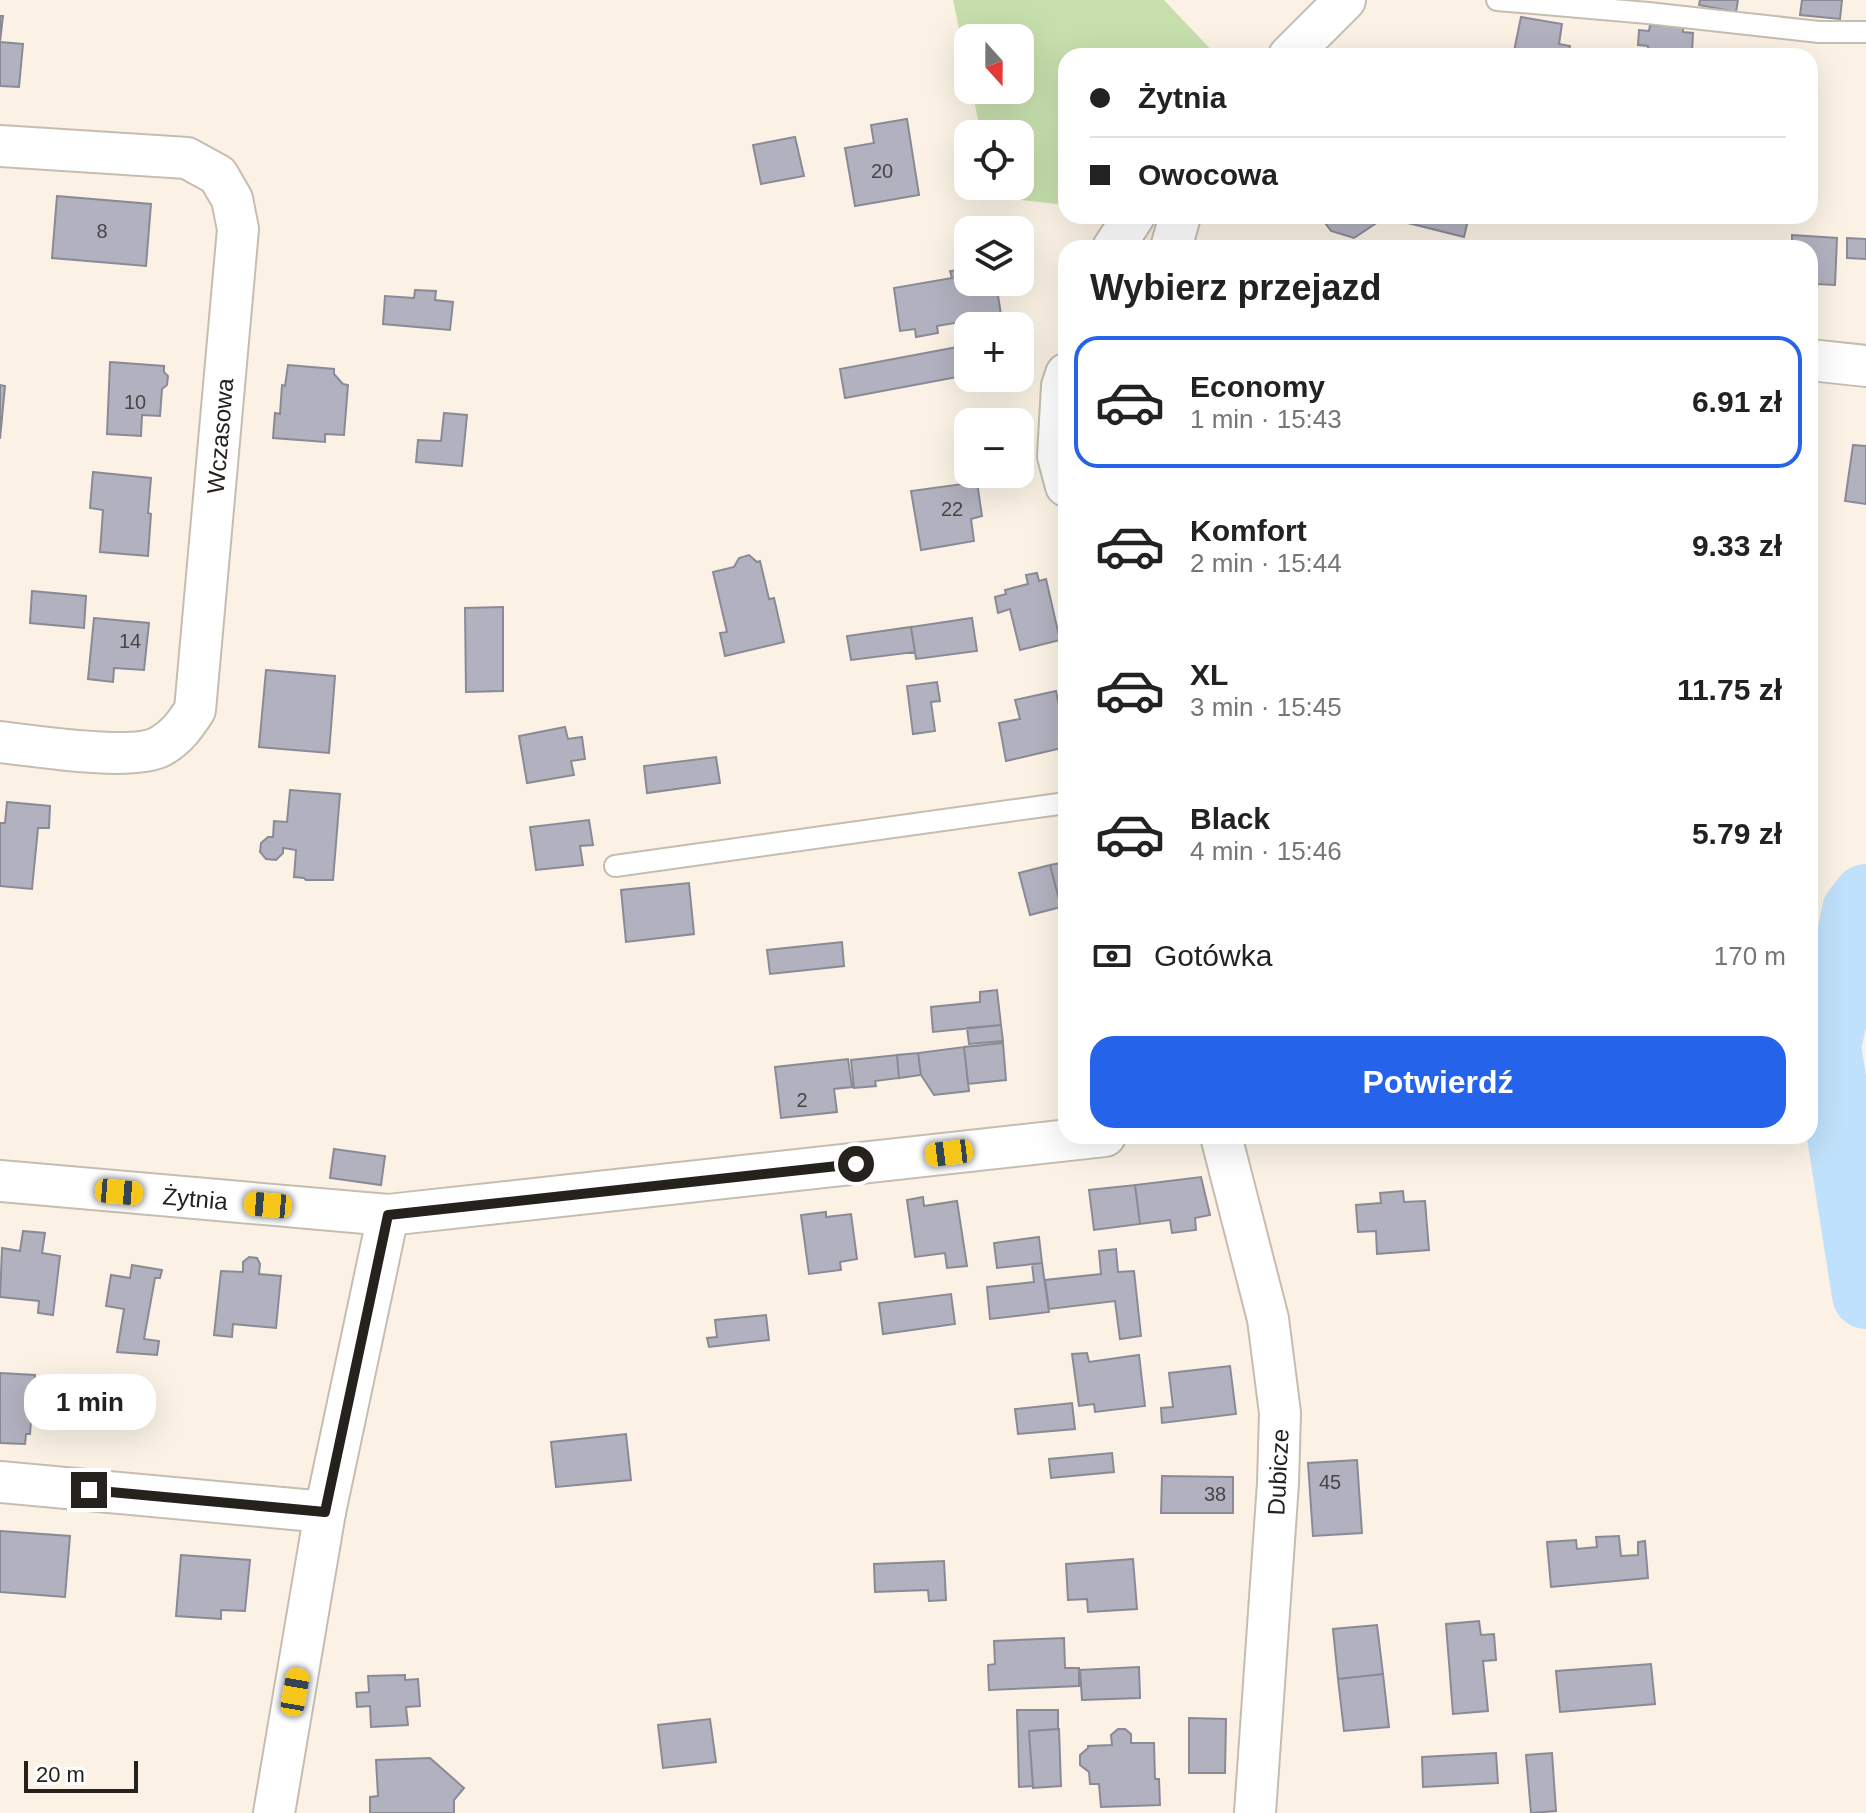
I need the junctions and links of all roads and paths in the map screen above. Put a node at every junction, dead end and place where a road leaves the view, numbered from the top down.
1 (1345, 0) edge
2 (1497, 0) edge
3 (1866, 32) edge
4 (1297, 48) edge
5 (0, 146) edge
6 (1818, 361) edge
7 (1866, 366) edge
8 (0, 742) edge
9 (1058, 804) edge
10 (615, 866) dead end
11 (1058, 1141) edge
12 (1223, 1144) edge
13 (0, 1181) edge
14 (388, 1215) junction
15 (0, 1482) edge
16 (325, 1512) junction
17 (274, 1813) edge
18 (1255, 1813) edge

1 - 4 street
2 - 3 lane
5 - 8 street, Wczasowa
6 - 7 street
9 - 10 lane
11 - 14 street, Żytnia
12 - 18 street, Dubicze
13 - 14 street, Żytnia
14 - 16 street
15 - 16 street
16 - 17 street

